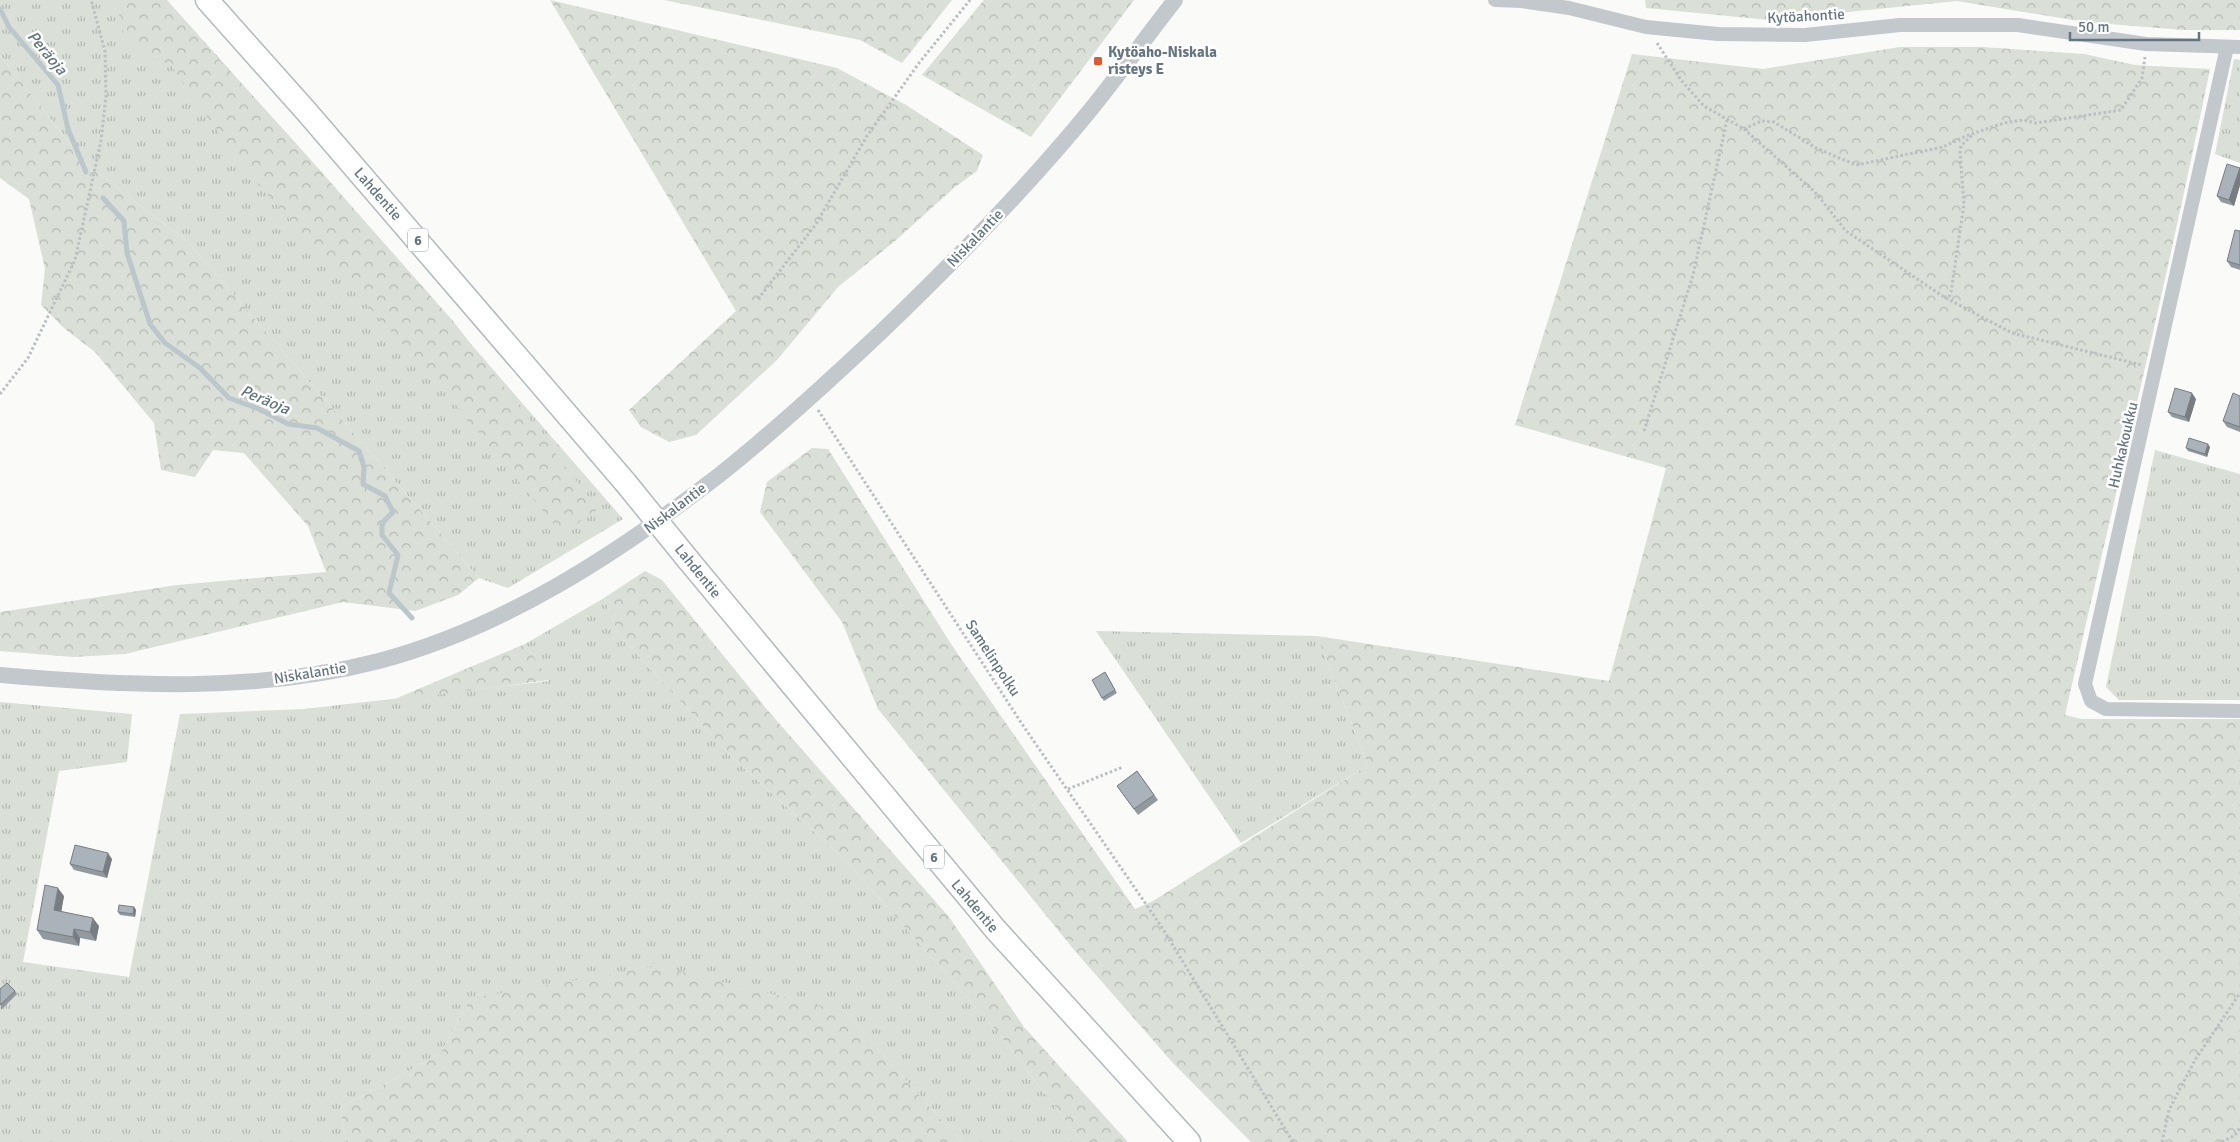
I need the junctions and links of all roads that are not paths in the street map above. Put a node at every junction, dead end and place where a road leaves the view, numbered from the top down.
1 (207, 0) edge
2 (1175, 0) edge
3 (1495, 0) edge
4 (2234, 47) edge
5 (0, 675) edge
6 (2240, 711) edge
7 (1189, 1142) edge

1 - 7 highway, Lahdentie / 6, bridge
2 - 5 street, Niskalantie
3 - 4 street, Kytöahontie
4 - 6 street, Huhkakoukku

